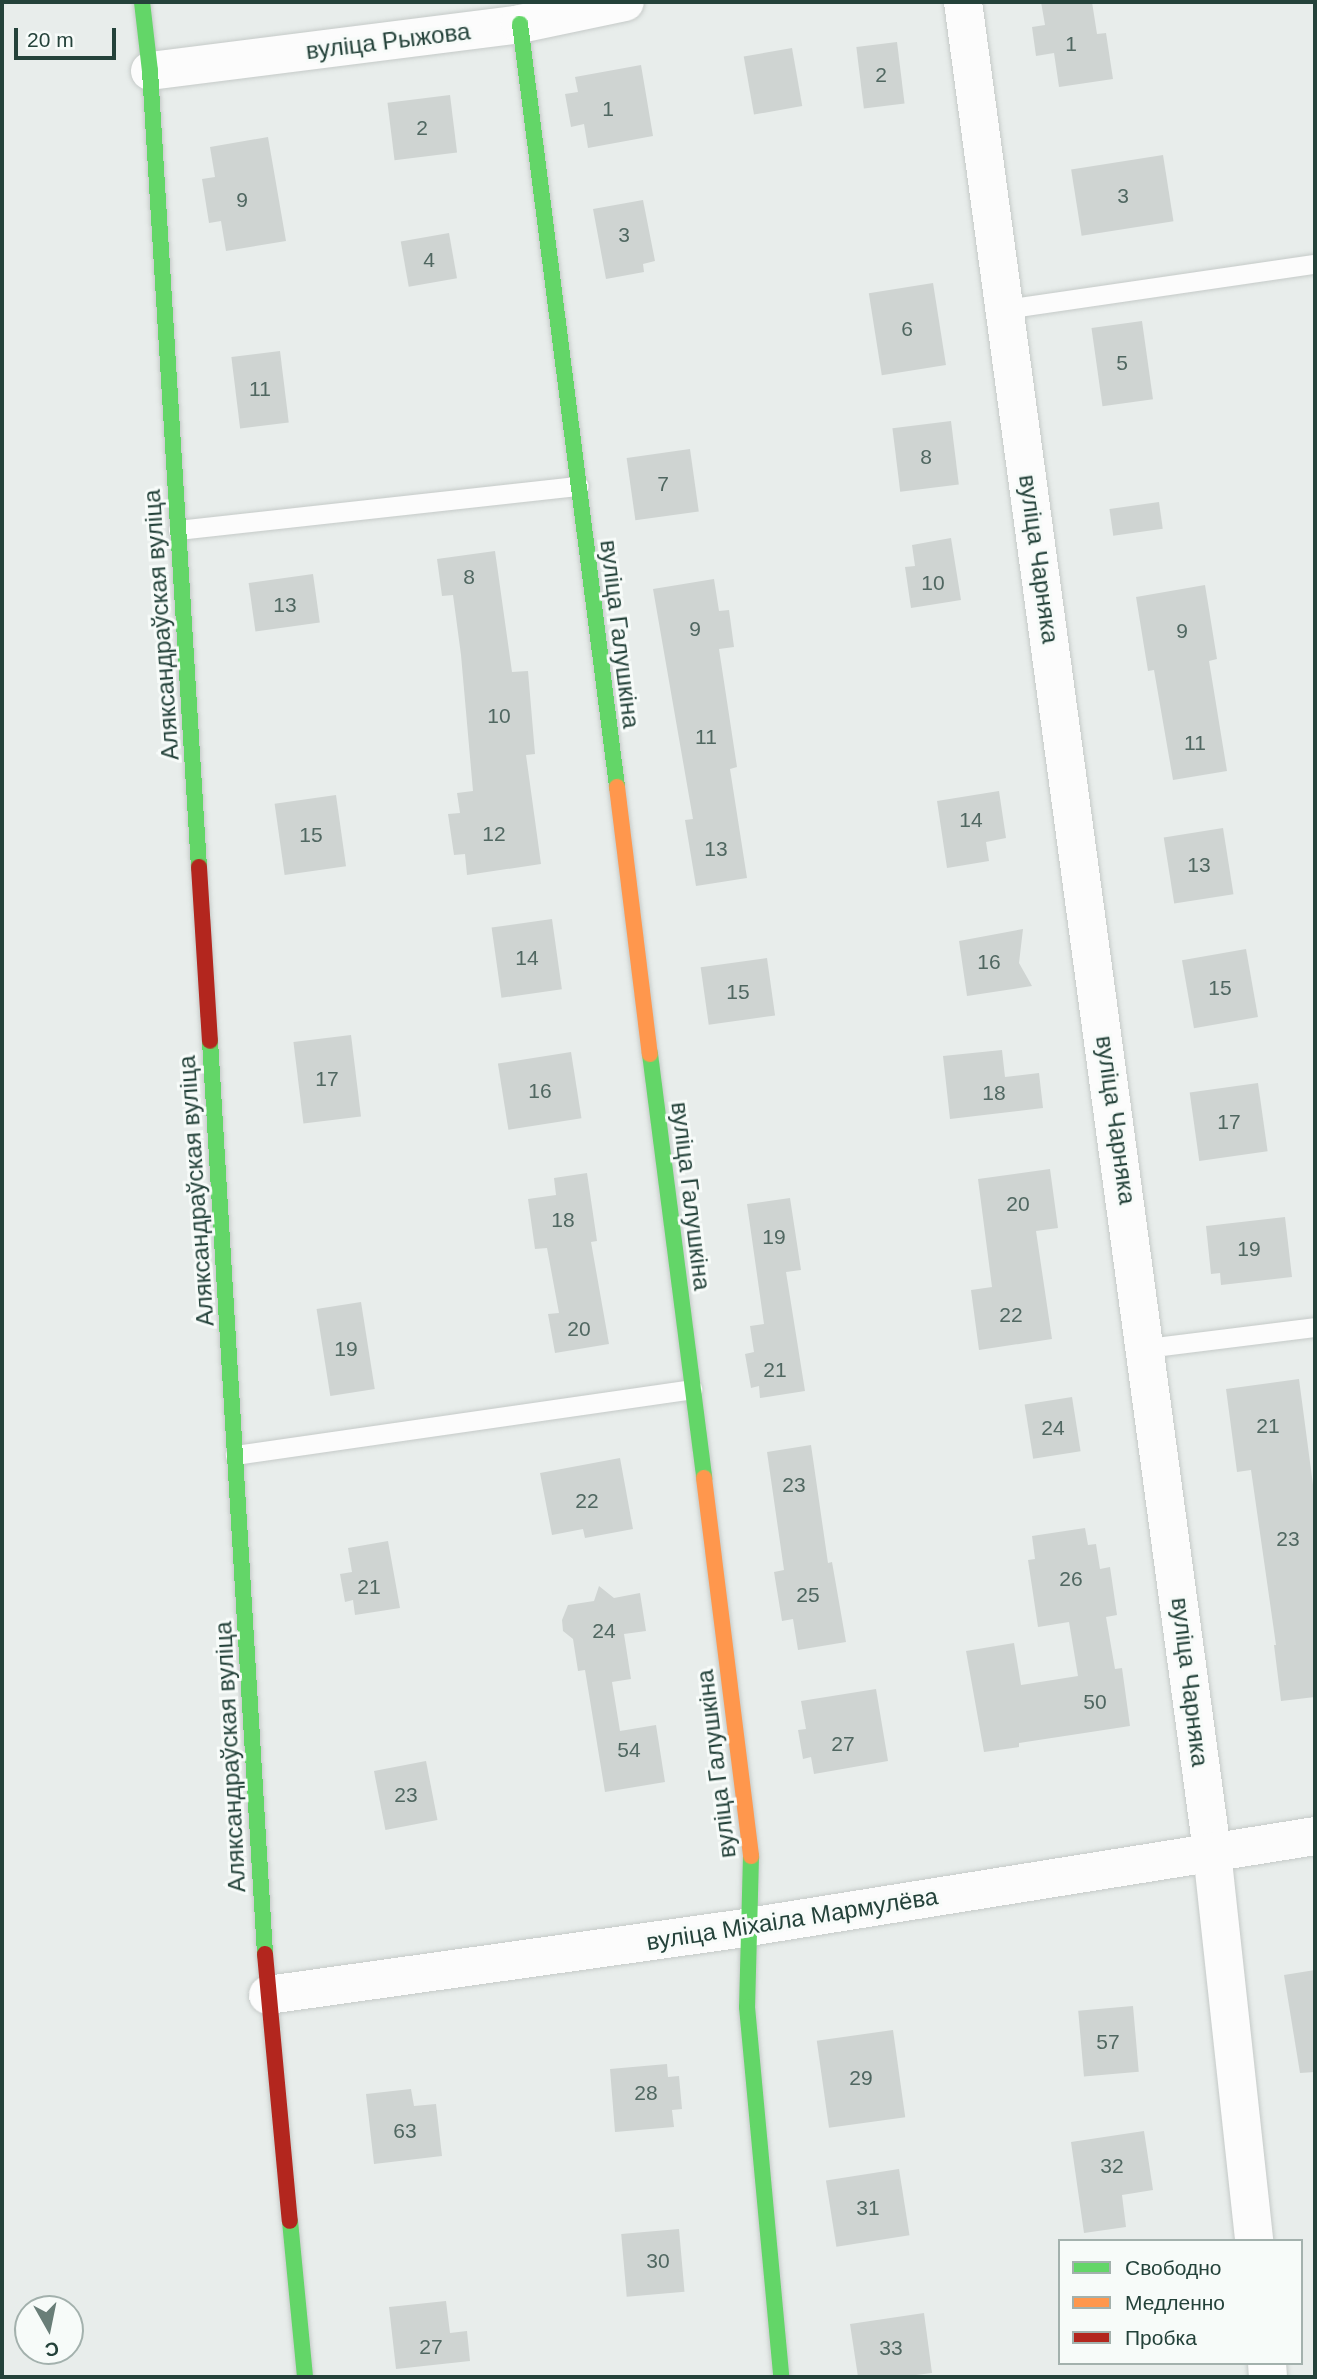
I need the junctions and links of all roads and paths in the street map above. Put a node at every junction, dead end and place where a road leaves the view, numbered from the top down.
1 (142, 2) edge
2 (625, 2) edge
3 (963, 2) edge
4 (520, 24) junction
5 (150, 71) junction
6 (1315, 264) edge
7 (1004, 309) junction
8 (579, 486) junction
9 (178, 530) junction
10 (1315, 1327) edge
11 (1147, 1348) junction
12 (692, 1390) junction
13 (235, 1455) junction
14 (1315, 1836) edge
15 (1212, 1852) junction
16 (749, 1927) junction
17 (268, 1995) junction
18 (1254, 2239) edge
19 (305, 2377) edge
20 (781, 2377) edge

1 - 5 street, Аляксандраўская вуліца
2 - 4 street, вуліца Рыжова
3 - 7 street, вуліца Чарняка
4 - 5 street, вуліца Рыжова
4 - 8 street, вуліца Галушкіна
5 - 9 street, Аляксандраўская вуліца
6 - 7 lane
7 - 11 street, вуліца Чарняка
8 - 9 lane
8 - 12 street, вуліца Галушкіна
9 - 13 street, Аляксандраўская вуліца
10 - 11 lane
11 - 15 street, вуліца Чарняка
12 - 13 lane
12 - 16 street, вуліца Галушкіна
13 - 17 street, Аляксандраўская вуліца
14 - 15 street, вуліца Міхаіла Мармулёва
15 - 16 street, вуліца Міхаіла Мармулёва
15 - 18 street, вуліца Чарняка
16 - 17 street, вуліца Міхаіла Мармулёва
16 - 20 street, вуліца Галушкіна
17 - 19 street, Аляксандраўская вуліца

